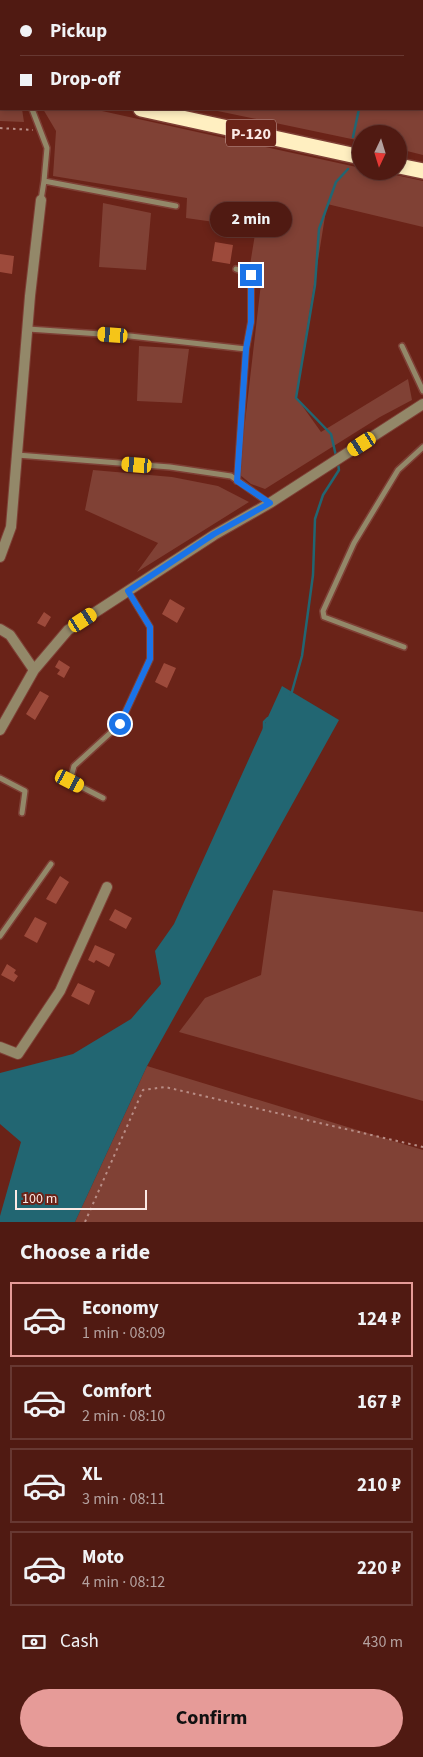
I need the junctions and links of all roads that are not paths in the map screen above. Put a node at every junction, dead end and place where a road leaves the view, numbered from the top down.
1 (32, 110) edge
2 (146, 110) edge
3 (352, 155) edge
4 (408, 168) edge
5 (423, 171) edge
6 (44, 181) junction
7 (41, 200) joint
8 (176, 206) dead end
9 (236, 269) dead end
10 (28, 329) junction
11 (402, 346) dead end
12 (246, 349) junction
13 (423, 391) edge
14 (423, 404) edge
15 (423, 447) edge
16 (17, 455) junction
17 (237, 481) junction
18 (270, 503) junction
19 (0, 557) edge
20 (128, 591) junction
21 (0, 629) edge
22 (404, 647) dead end
23 (34, 670) junction
24 (0, 730) edge
25 (0, 778) edge
26 (103, 798) dead end
27 (22, 813) dead end
28 (50, 864) dead end
29 (107, 887) dead end
30 (0, 936) edge
31 (0, 1047) edge

1 - 6 lane
2 - 3 highway, Р-120
4 - 5 highway
6 - 7 lane
6 - 8 lane
7 - 10 street
9 - 12 lane
10 - 12 lane
10 - 16 street
11 - 13 lane
12 - 17 lane
14 - 18 street
15 - 22 lane
16 - 17 lane
16 - 19 street
17 - 18 lane
18 - 20 street
20 - 23 street
20 - 26 lane
21 - 23 street
23 - 24 street
25 - 27 lane
28 - 30 lane
29 - 31 street

